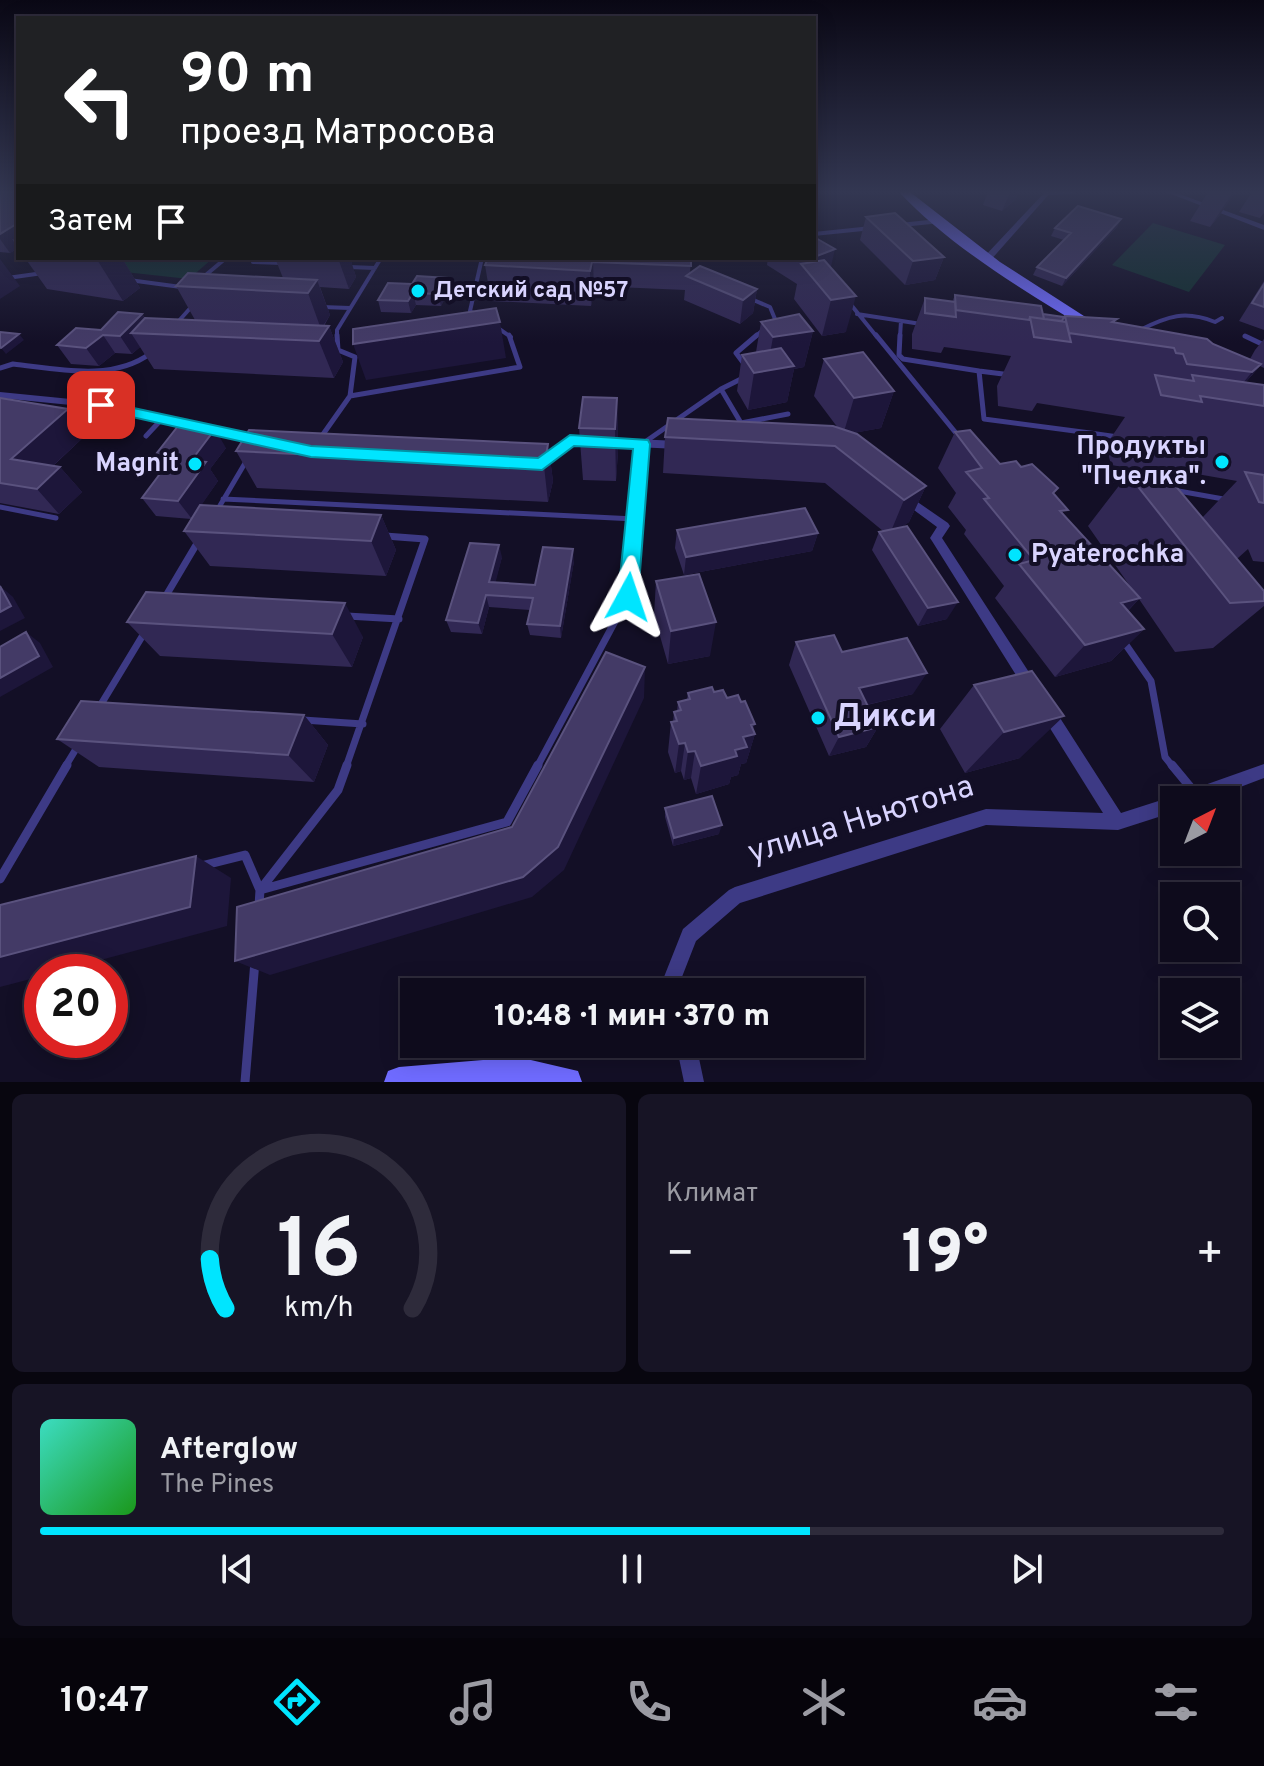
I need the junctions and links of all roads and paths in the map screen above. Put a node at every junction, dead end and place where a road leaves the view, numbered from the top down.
1 (964, 242) edge
2 (1002, 242) edge
3 (224, 260) edge
4 (380, 260) edge
5 (482, 260) edge
6 (986, 260) junction
7 (253, 262) dead end
8 (284, 264) dead end
9 (344, 267) dead end
10 (375, 268) junction
11 (51, 272) dead end
12 (0, 279) edge
13 (127, 279) dead end
14 (477, 280) junction
15 (492, 280) edge
16 (840, 291) edge
17 (746, 297) edge
18 (199, 299) edge
19 (320, 306) dead end
20 (350, 308) junction
21 (857, 314) junction
22 (1222, 318) dead end
23 (901, 321) junction
24 (931, 325) edge
25 (170, 331) edge
26 (1097, 331) edge
27 (1133, 333) edge
28 (510, 335) junction
29 (1245, 336) dead end
30 (495, 337) edge
31 (161, 342) edge
32 (1264, 345) edge
33 (323, 349) edge
34 (338, 350) junction
35 (370, 355) edge
36 (355, 357) junction
37 (0, 368) edge
38 (979, 371) junction
39 (1023, 376) dead end
40 (721, 389) junction
41 (0, 395) edge
42 (350, 396) junction
43 (788, 414) dead end
44 (161, 420) junction
45 (1090, 433) junction
46 (146, 436) dead end
47 (1134, 439) dead end
48 (258, 441) junction
49 (272, 443) edge
50 (642, 444) junction
51 (689, 446) edge
52 (968, 446) edge
53 (311, 452) joint
54 (326, 452) edge
55 (526, 464) edge
56 (1130, 483) dead end
57 (1160, 488) edge
58 (895, 489) edge
59 (223, 499) junction
60 (1234, 501) dead end
61 (0, 507) edge
62 (56, 518) dead end
63 (635, 519) junction
64 (378, 536) edge
65 (176, 607) edge
66 (335, 615) edge
67 (152, 618) edge
68 (399, 619) junction
69 (1116, 630) edge
70 (1035, 693) edge
71 (100, 706) junction
72 (1044, 706) edge
73 (116, 707) edge
74 (286, 718) edge
75 (93, 719) edge
76 (363, 724) junction
77 (85, 733) edge
78 (1264, 771) edge
79 (1184, 786) edge
80 (1224, 786) edge
81 (1160, 808) edge
82 (1118, 822) junction
83 (184, 870) edge
84 (0, 879) edge
85 (260, 890) junction
86 (258, 920) edge
87 (256, 949) edge
88 (673, 978) edge
89 (689, 1058) edge
90 (245, 1082) edge
91 (399, 1082) edge
92 (567, 1082) edge
93 (694, 1082) edge

1 - 6 street
2 - 6 street
3 - 13 lane
4 - 10 lane
5 - 14 lane
6 - 26 street
7 - 8 lane
9 - 10 lane
10 - 20 lane
11 - 12 lane
14 - 15 lane
14 - 28 lane
16 - 21 lane
17 - 40 lane
18 - 25 lane
19 - 20 lane
20 - 34 lane
21 - 23 lane
21 - 52 lane
22 - 27 lane
23 - 24 lane
23 - 38 lane
28 - 30 lane
28 - 42 lane
29 - 32 lane
31 - 37 lane
33 - 34 lane
34 - 36 lane
35 - 36 lane
36 - 42 lane
38 - 39 lane
38 - 45 lane
40 - 43 lane
40 - 50 lane
41 - 44 street
42 - 53 lane
44 - 46 lane
44 - 48 street
45 - 47 lane
45 - 56 lane
48 - 49 street
48 - 59 lane
50 - 51 street
50 - 55 street
50 - 63 lane
53 - 54 street
57 - 60 lane
58 - 70 street
59 - 63 lane
59 - 65 lane
61 - 62 lane
63 - 85 lane
64 - 68 lane
66 - 68 lane
67 - 71 lane
68 - 76 lane
69 - 79 lane
71 - 73 lane
71 - 75 lane
72 - 82 street
74 - 76 lane
76 - 85 lane
77 - 84 lane
78 - 80 street
81 - 82 street, улица Ньютона
82 - 88 street, улица Ньютона
83 - 85 lane
85 - 86 lane
87 - 90 lane
89 - 93 street
91 - 92 street

